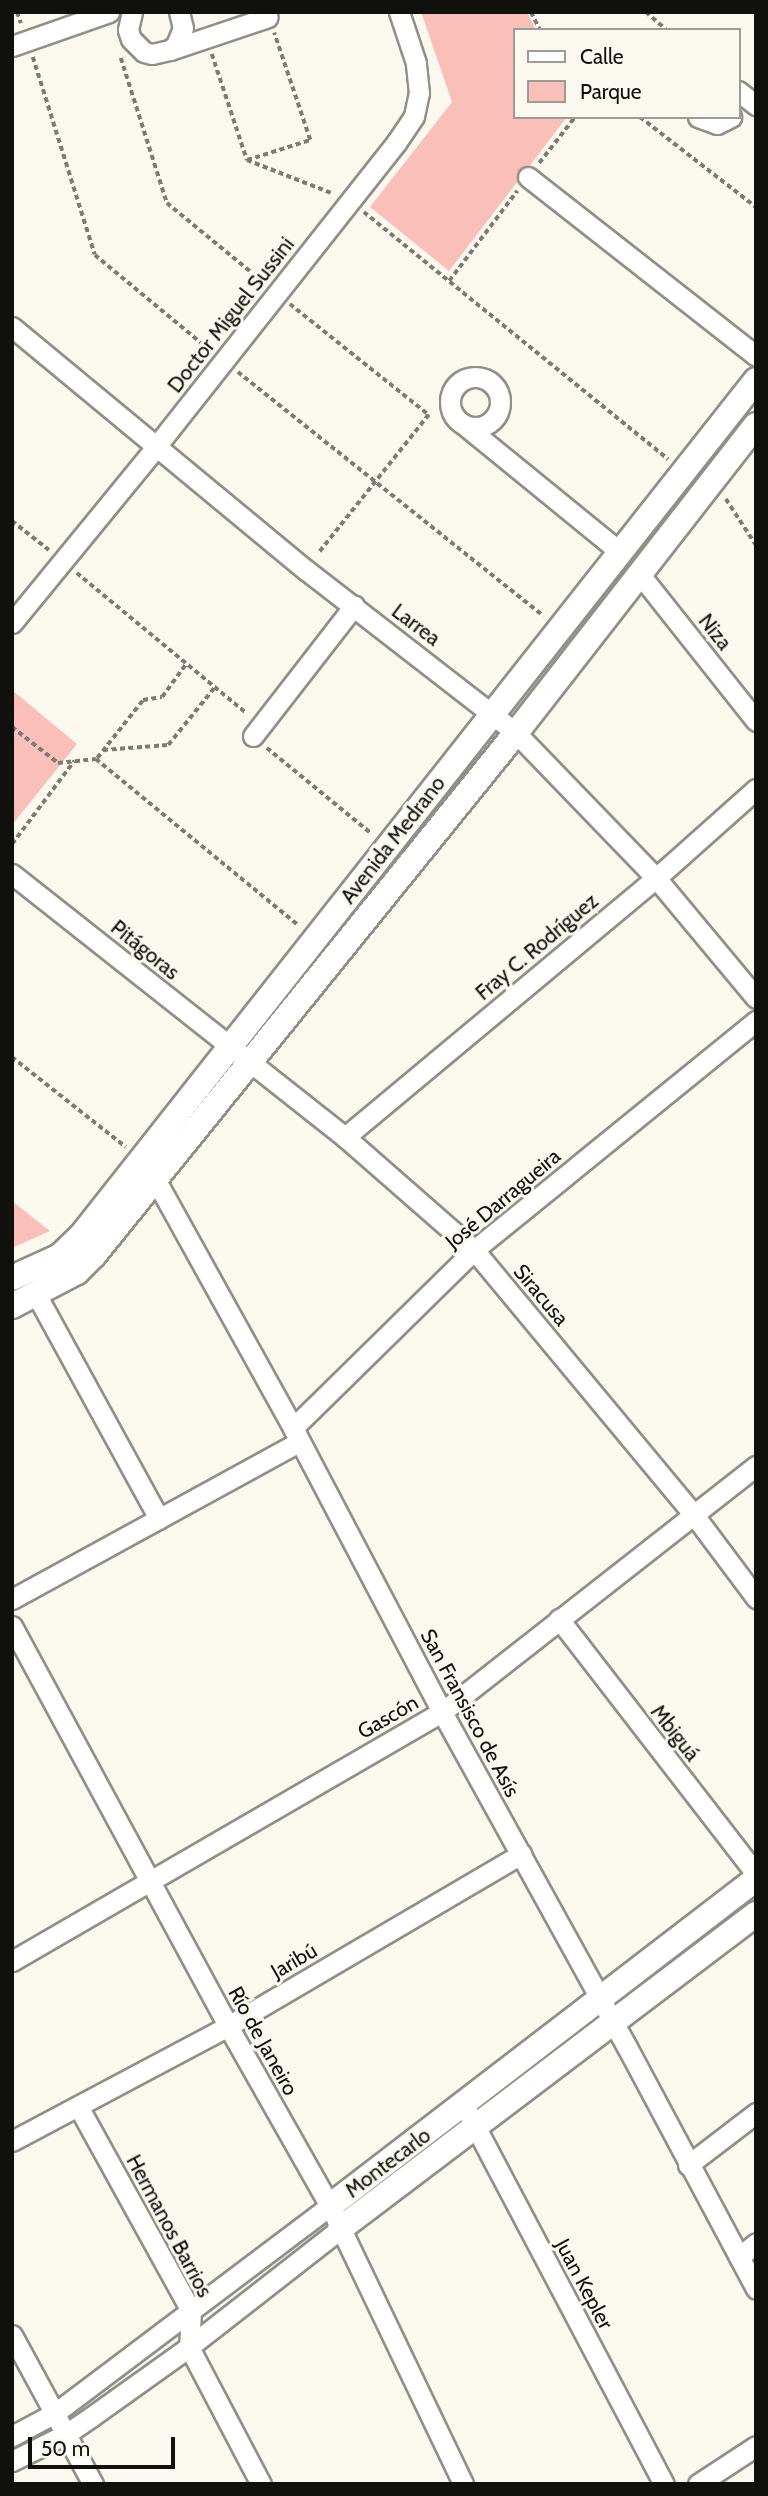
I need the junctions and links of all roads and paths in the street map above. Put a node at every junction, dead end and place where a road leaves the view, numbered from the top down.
1 (108, 12) edge
2 (132, 12) edge
3 (179, 12) edge
4 (399, 12) edge
5 (531, 12) edge
6 (646, 12) edge
7 (268, 17) joint
8 (539, 28) edge
9 (665, 28) edge
10 (207, 37) junction
11 (12, 46) edge
12 (170, 50) junction
13 (119, 51) dead end
14 (740, 92) edge
15 (756, 104) edge
16 (573, 119) edge
17 (643, 119) edge
18 (703, 119) edge
19 (727, 119) edge
20 (247, 160) junction
21 (528, 177) junction
22 (350, 201) junction
23 (756, 207) edge
24 (449, 281) junction
25 (278, 293) junction
26 (12, 327) edge
27 (756, 356) edge
28 (756, 380) edge
29 (463, 424) dead end
30 (756, 425) edge
31 (155, 448) junction
32 (683, 471) junction
33 (714, 479) junction
34 (12, 521) edge
35 (756, 545) edge
36 (621, 553) junction
37 (62, 561) junction
38 (306, 570) junction
39 (638, 572) junction
40 (354, 606) junction
41 (12, 623) edge
42 (186, 664) junction
43 (215, 687) junction
44 (494, 713) junction
45 (756, 721) edge
46 (12, 727) edge
47 (258, 731) junction
48 (516, 733) junction
49 (103, 750) junction
50 (96, 759) junction
51 (74, 761) junction
52 (756, 789) edge
53 (12, 844) edge
54 (387, 847) junction
55 (12, 874) edge
56 (656, 878) junction
57 (314, 939) junction
58 (756, 998) edge
59 (756, 1021) edge
60 (239, 1055) junction
61 (12, 1057) edge
62 (345, 1137) junction
63 (149, 1169) junction
64 (474, 1250) junction
65 (12, 1278) edge
66 (36, 1294) junction
67 (12, 1306) edge
68 (296, 1435) junction
69 (756, 1466) edge
70 (694, 1514) junction
71 (159, 1519) junction
72 (756, 1598) edge
73 (12, 1600) edge
74 (559, 1619) junction
75 (12, 1626) edge
76 (442, 1712) junction
77 (521, 1854) junction
78 (756, 1874) edge
79 (756, 1879) edge
80 (151, 1882) junction
81 (756, 1914) edge
82 (12, 1961) edge
83 (600, 1999) junction
84 (614, 2023) junction
85 (228, 2026) junction
86 (78, 2106) junction
87 (756, 2113) edge
88 (470, 2116) junction
89 (12, 2141) edge
90 (688, 2165) junction
91 (330, 2206) junction
92 (340, 2229) junction
93 (756, 2243) edge
94 (738, 2257) junction
95 (756, 2289) edge
96 (191, 2311) junction
97 (12, 2335) edge
98 (189, 2347) junction
99 (55, 2413) junction
100 (66, 2434) junction
101 (12, 2436) edge
102 (756, 2446) edge
103 (12, 2460) edge
104 (93, 2484) edge
105 (261, 2484) edge
106 (463, 2484) edge
107 (664, 2484) edge
108 (698, 2484) edge

1 - 11 street
2 - 12 street
3 - 12 street
4 - 22 street, Doctor Miguel Sussini
5 - 8 path
6 - 9 path
7 - 10 street
7 - 20 path
10 - 12 street
10 - 20 path
13 - 25 path
14 - 15 street
16 - 21 path
17 - 23 path
18 - 19 street
20 - 22 path
21 - 24 path
21 - 27 street
22 - 24 path
22 - 25 street, Doctor Miguel Sussini
24 - 32 path
25 - 31 street, Doctor Miguel Sussini
25 - 38 path
26 - 31 street, Larrea
28 - 32 main road, Avenida Medrano
29 - 36 street
30 - 33 main road, Avenida Medrano
31 - 37 street, Doctor Miguel Sussini
31 - 38 street, Larrea
32 - 36 main road, Avenida Medrano
33 - 35 path
33 - 39 main road, Avenida Medrano
34 - 37 path
36 - 44 main road, Avenida Medrano
37 - 41 street, Doctor Miguel Sussini
37 - 42 path
38 - 40 street, Larrea
39 - 45 street, Niza
39 - 48 main road, Avenida Medrano
40 - 44 street, Larrea
40 - 47 street
42 - 43 path
42 - 49 path
43 - 47 path
43 - 49 path
44 - 48 street, Larrea
44 - 54 main road, Avenida Medrano
46 - 51 path
47 - 54 path
48 - 56 street, Larrea
48 - 60 main road, Avenida Medrano
49 - 50 path
50 - 51 path
50 - 57 path
51 - 53 path
52 - 56 street, Fray C. Rodríguez
54 - 57 main road, Avenida Medrano
55 - 60 street, Pitágoras
56 - 58 street, Larrea
56 - 62 street, Fray C. Rodríguez
57 - 60 main road, Avenida Medrano
59 - 64 street, José Darragueira
60 - 62 street, Siracusa
60 - 63 main road, Avenida Medrano
61 - 63 path
62 - 64 street, Siracusa
63 - 65 main road, Avenida Medrano
63 - 66 main road, Avenida Medrano
63 - 68 street, San Fransisco de Asís
64 - 68 street, José Darragueira
64 - 70 street, Siracusa
66 - 67 main road, Avenida Medrano
66 - 71 street
68 - 71 street, José Darragueira
68 - 76 street, San Fransisco de Asís
69 - 70 street, Gascón
70 - 72 street, Siracusa
70 - 74 street, Gascón
71 - 73 street, José Darragueira
74 - 76 street, Gascón
74 - 78 street, Mbiguá
75 - 80 street, Río de Janeiro
76 - 77 street, San Fransisco de Asís
76 - 80 street, Gascón
77 - 83 street, San Fransisco de Asís
77 - 85 street, Jaribú
79 - 83 main road, Montecarlo
80 - 82 street, Gascón
80 - 85 street, Río de Janeiro
81 - 84 main road, Montecarlo
83 - 84 street, San Fransisco de Asís
83 - 88 main road, Montecarlo
84 - 88 main road, Montecarlo
84 - 90 street, San Fransisco de Asís
85 - 86 street, Jaribú
85 - 91 street, Río de Janeiro
86 - 89 street, Jaribú
86 - 96 street, Hermanos Barrios
87 - 90 street
88 - 91 main road, Montecarlo
88 - 92 main road, Montecarlo
88 - 107 street, Juan Kepler
90 - 94 street, San Fransisco de Asís
91 - 92 street, Río de Janeiro
91 - 96 street, Montecarlo
92 - 98 street, Montecarlo
92 - 106 street, Río de Janeiro
93 - 94 street
94 - 95 street, San Fransisco de Asís
96 - 98 street, Hermanos Barrios
96 - 99 street, Montecarlo
97 - 99 street
98 - 100 street, Montecarlo
98 - 105 street
99 - 100 street
99 - 101 street, Montecarlo
100 - 103 street, Montecarlo
100 - 104 street
102 - 108 street

